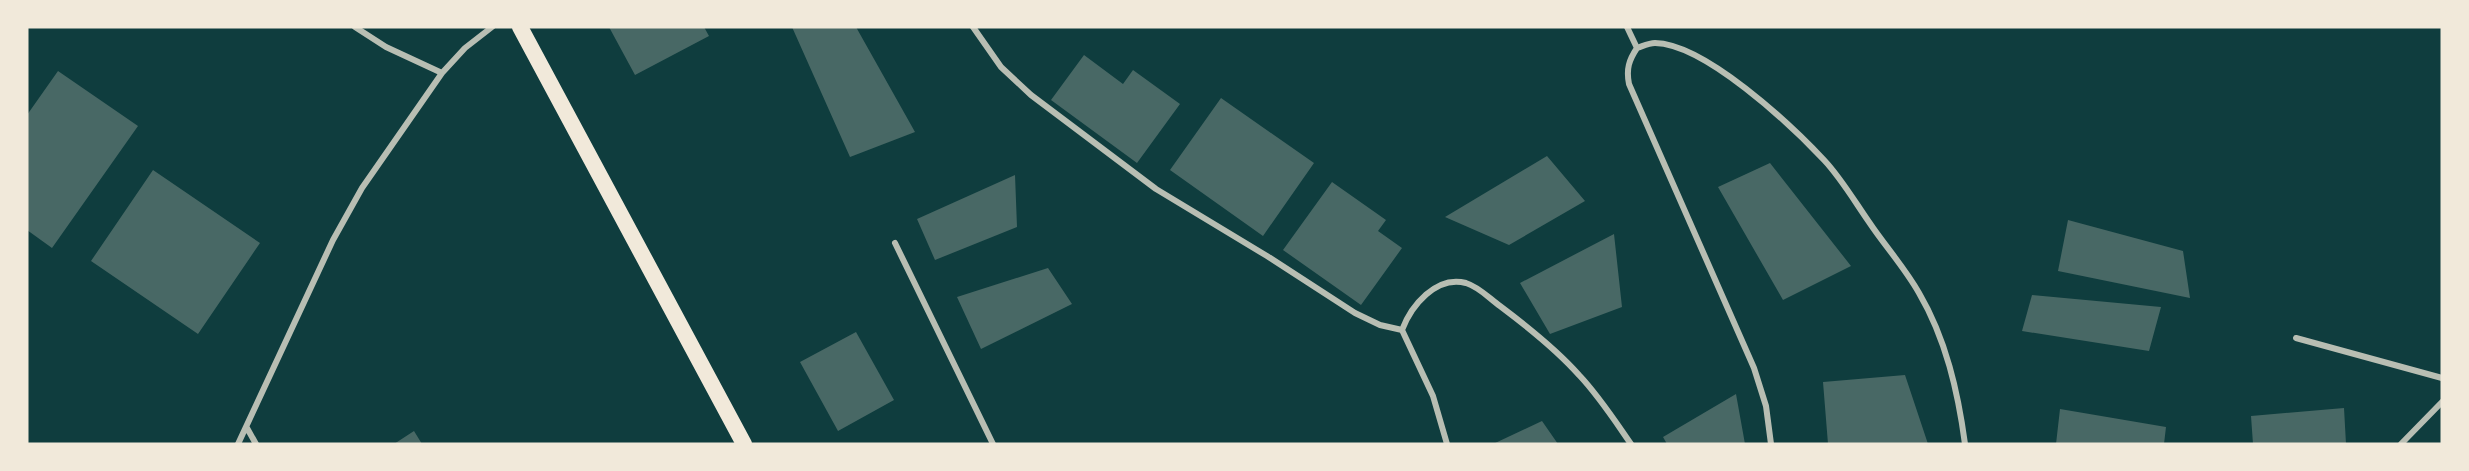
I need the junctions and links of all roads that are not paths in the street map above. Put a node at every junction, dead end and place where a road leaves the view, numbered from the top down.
1 (355, 27) edge
2 (492, 27) edge
3 (520, 27) edge
4 (973, 27) edge
5 (1627, 27) edge
6 (1637, 48) junction
7 (442, 73) junction
8 (895, 243) dead end
9 (1402, 330) junction
10 (2296, 338) dead end
11 (2442, 378) edge
12 (2442, 402) edge
13 (247, 428) junction
14 (238, 444) edge
15 (256, 444) edge
16 (744, 444) edge
17 (993, 444) edge
18 (1447, 444) edge
19 (1631, 444) edge
20 (1771, 444) edge
21 (1965, 444) edge
22 (2401, 444) edge

1 - 7 street
2 - 7 street
3 - 16 highway
4 - 9 street
5 - 6 street
6 - 20 street
6 - 21 street
7 - 13 street
8 - 17 street
9 - 18 street
9 - 19 street
10 - 11 street
12 - 22 street
13 - 14 street
13 - 15 street

